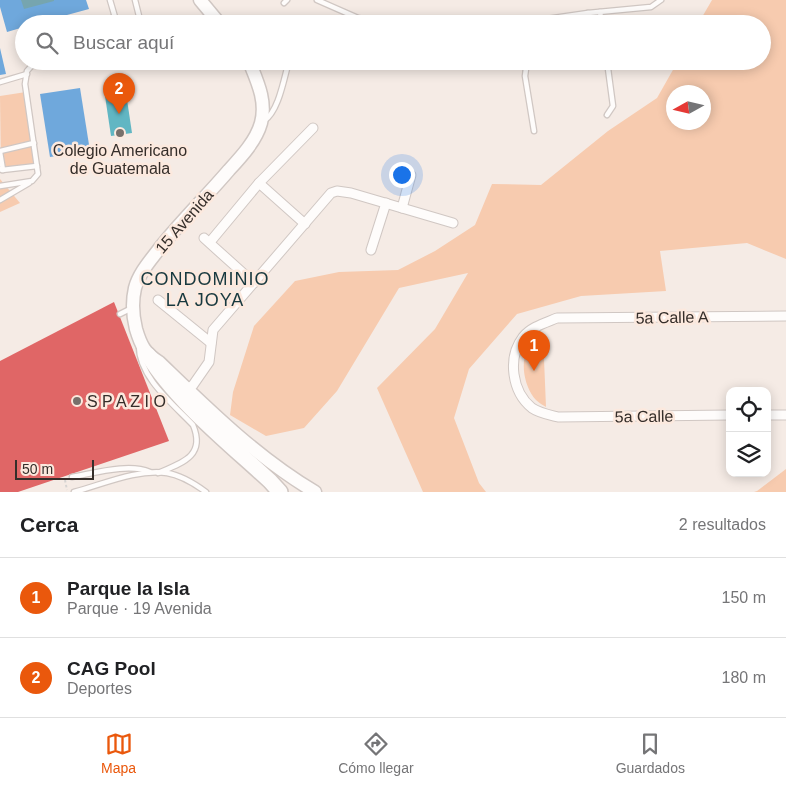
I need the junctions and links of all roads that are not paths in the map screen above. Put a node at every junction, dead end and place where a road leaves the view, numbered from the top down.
1 (110, 0) edge
2 (135, 0) edge
3 (200, 0) edge
4 (317, 0) edge
5 (661, 0) edge
6 (600, 12) junction
7 (588, 13) joint
8 (115, 15) edge
9 (139, 15) edge
10 (212, 15) edge
11 (351, 15) edge
12 (574, 15) edge
13 (600, 15) edge
14 (30, 70) edge
15 (252, 70) edge
16 (286, 70) edge
17 (526, 70) edge
18 (608, 70) edge
19 (27, 74) junction
20 (0, 82) edge
21 (607, 114) dead end
22 (261, 124) junction
23 (314, 128) dead end
24 (534, 131) dead end
25 (34, 143) junction
26 (0, 151) edge
27 (37, 166) junction
28 (2, 169) edge
29 (411, 175) dead end
30 (32, 181) junction
31 (259, 184) junction
32 (0, 186) edge
33 (0, 200) edge
34 (386, 203) junction
35 (402, 208) junction
36 (453, 223) dead end
37 (305, 224) junction
38 (372, 250) dead end
39 (254, 283) junction
40 (158, 300) dead end
41 (133, 307) junction
42 (120, 314) dead end
43 (786, 316) edge
44 (557, 318) joint
45 (138, 337) junction
46 (211, 343) junction
47 (149, 357) junction
48 (187, 390) junction
49 (726, 415) edge
50 (771, 415) edge
51 (786, 415) edge
52 (151, 473) junction
53 (158, 473) junction
54 (72, 477) dead end
55 (74, 492) edge
56 (206, 492) edge
57 (280, 492) edge
58 (315, 492) edge

1 - 8 lane
2 - 9 lane
3 - 10 street
4 - 11 lane
5 - 6 lane
6 - 7 lane
6 - 13 lane
7 - 12 lane
14 - 19 lane
15 - 22 street, 15 Avenida
16 - 22 lane
17 - 24 lane
18 - 21 lane
19 - 20 lane
19 - 25 lane
22 - 41 street, 15 Avenida
23 - 31 street
25 - 26 lane
25 - 27 lane
26 - 28 lane
27 - 28 lane
27 - 30 lane
29 - 35 street
30 - 32 lane
30 - 33 lane
31 - 37 street
31 - 39 street
34 - 35 street
34 - 37 street
34 - 38 street
35 - 36 street
37 - 39 street
39 - 46 street
40 - 46 street
41 - 42 lane
41 - 45 street, 15 Avenida
43 - 44 street, 5a Calle A
44 - 49 street, 5a Calle
45 - 47 street, 15 Avenida
45 - 53 lane
46 - 48 street
47 - 48 street, 15 Avenida
47 - 57 main road
48 - 58 street, 15 Avenida
50 - 51 street
52 - 53 lane
52 - 54 lane
52 - 55 lane
53 - 56 lane

